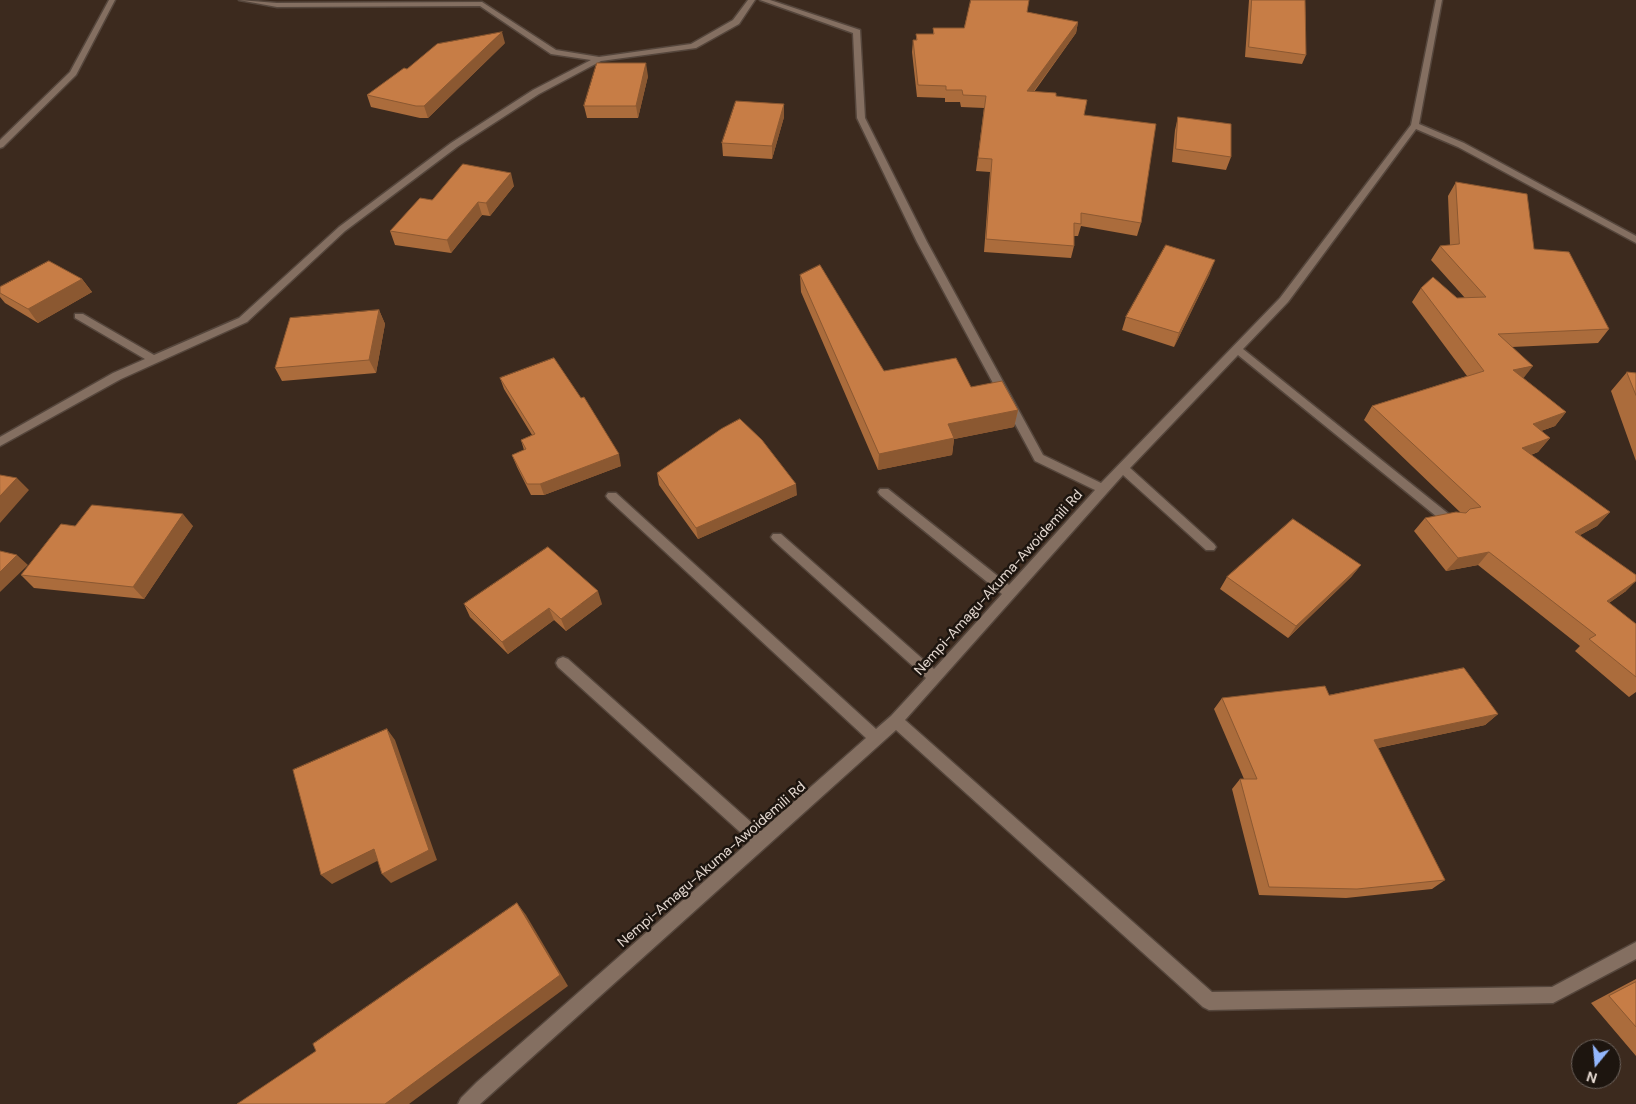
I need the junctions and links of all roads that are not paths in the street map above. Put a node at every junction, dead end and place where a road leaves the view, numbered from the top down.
1 (112, 0) edge
2 (242, 0) edge
3 (752, 0) edge
4 (763, 0) edge
5 (1439, 0) edge
6 (599, 59) junction
7 (1415, 125) junction
8 (0, 145) edge
9 (1636, 240) edge
10 (78, 316) dead end
11 (1237, 349) junction
12 (154, 360) junction
13 (0, 442) edge
14 (1123, 468) junction
15 (1102, 489) junction
16 (884, 492) dead end
17 (612, 496) dead end
18 (1451, 522) edge
19 (777, 537) dead end
20 (1210, 547) dead end
21 (1010, 593) junction
22 (564, 663) dead end
23 (935, 678) junction
24 (896, 721) junction
25 (876, 739) junction
26 (761, 841) junction
27 (1636, 950) edge
28 (467, 1104) edge

1 - 8 street
2 - 6 street
3 - 6 street
4 - 15 street
5 - 7 street, Nempi-Amagu-Akuma-Awoidemili Rd
6 - 12 street
7 - 9 street
7 - 11 street, Nempi-Amagu-Akuma-Awoidemili Rd
10 - 12 street
11 - 14 street, Nempi-Amagu-Akuma-Awoidemili Rd
11 - 18 street
12 - 13 street
14 - 15 street, Nempi-Amagu-Akuma-Awoidemili Rd
14 - 20 street
15 - 21 street, Nempi-Amagu-Akuma-Awoidemili Rd
16 - 21 street
17 - 25 street
19 - 23 street
21 - 23 street, Nempi-Amagu-Akuma-Awoidemili Rd
22 - 26 street
23 - 24 street, Nempi-Amagu-Akuma-Awoidemili Rd
24 - 25 street, Nempi-Amagu-Akuma-Awoidemili Rd
24 - 27 street
25 - 26 street, Nempi-Amagu-Akuma-Awoidemili Rd
26 - 28 street, Nempi-Amagu-Akuma-Awoidemili Rd

